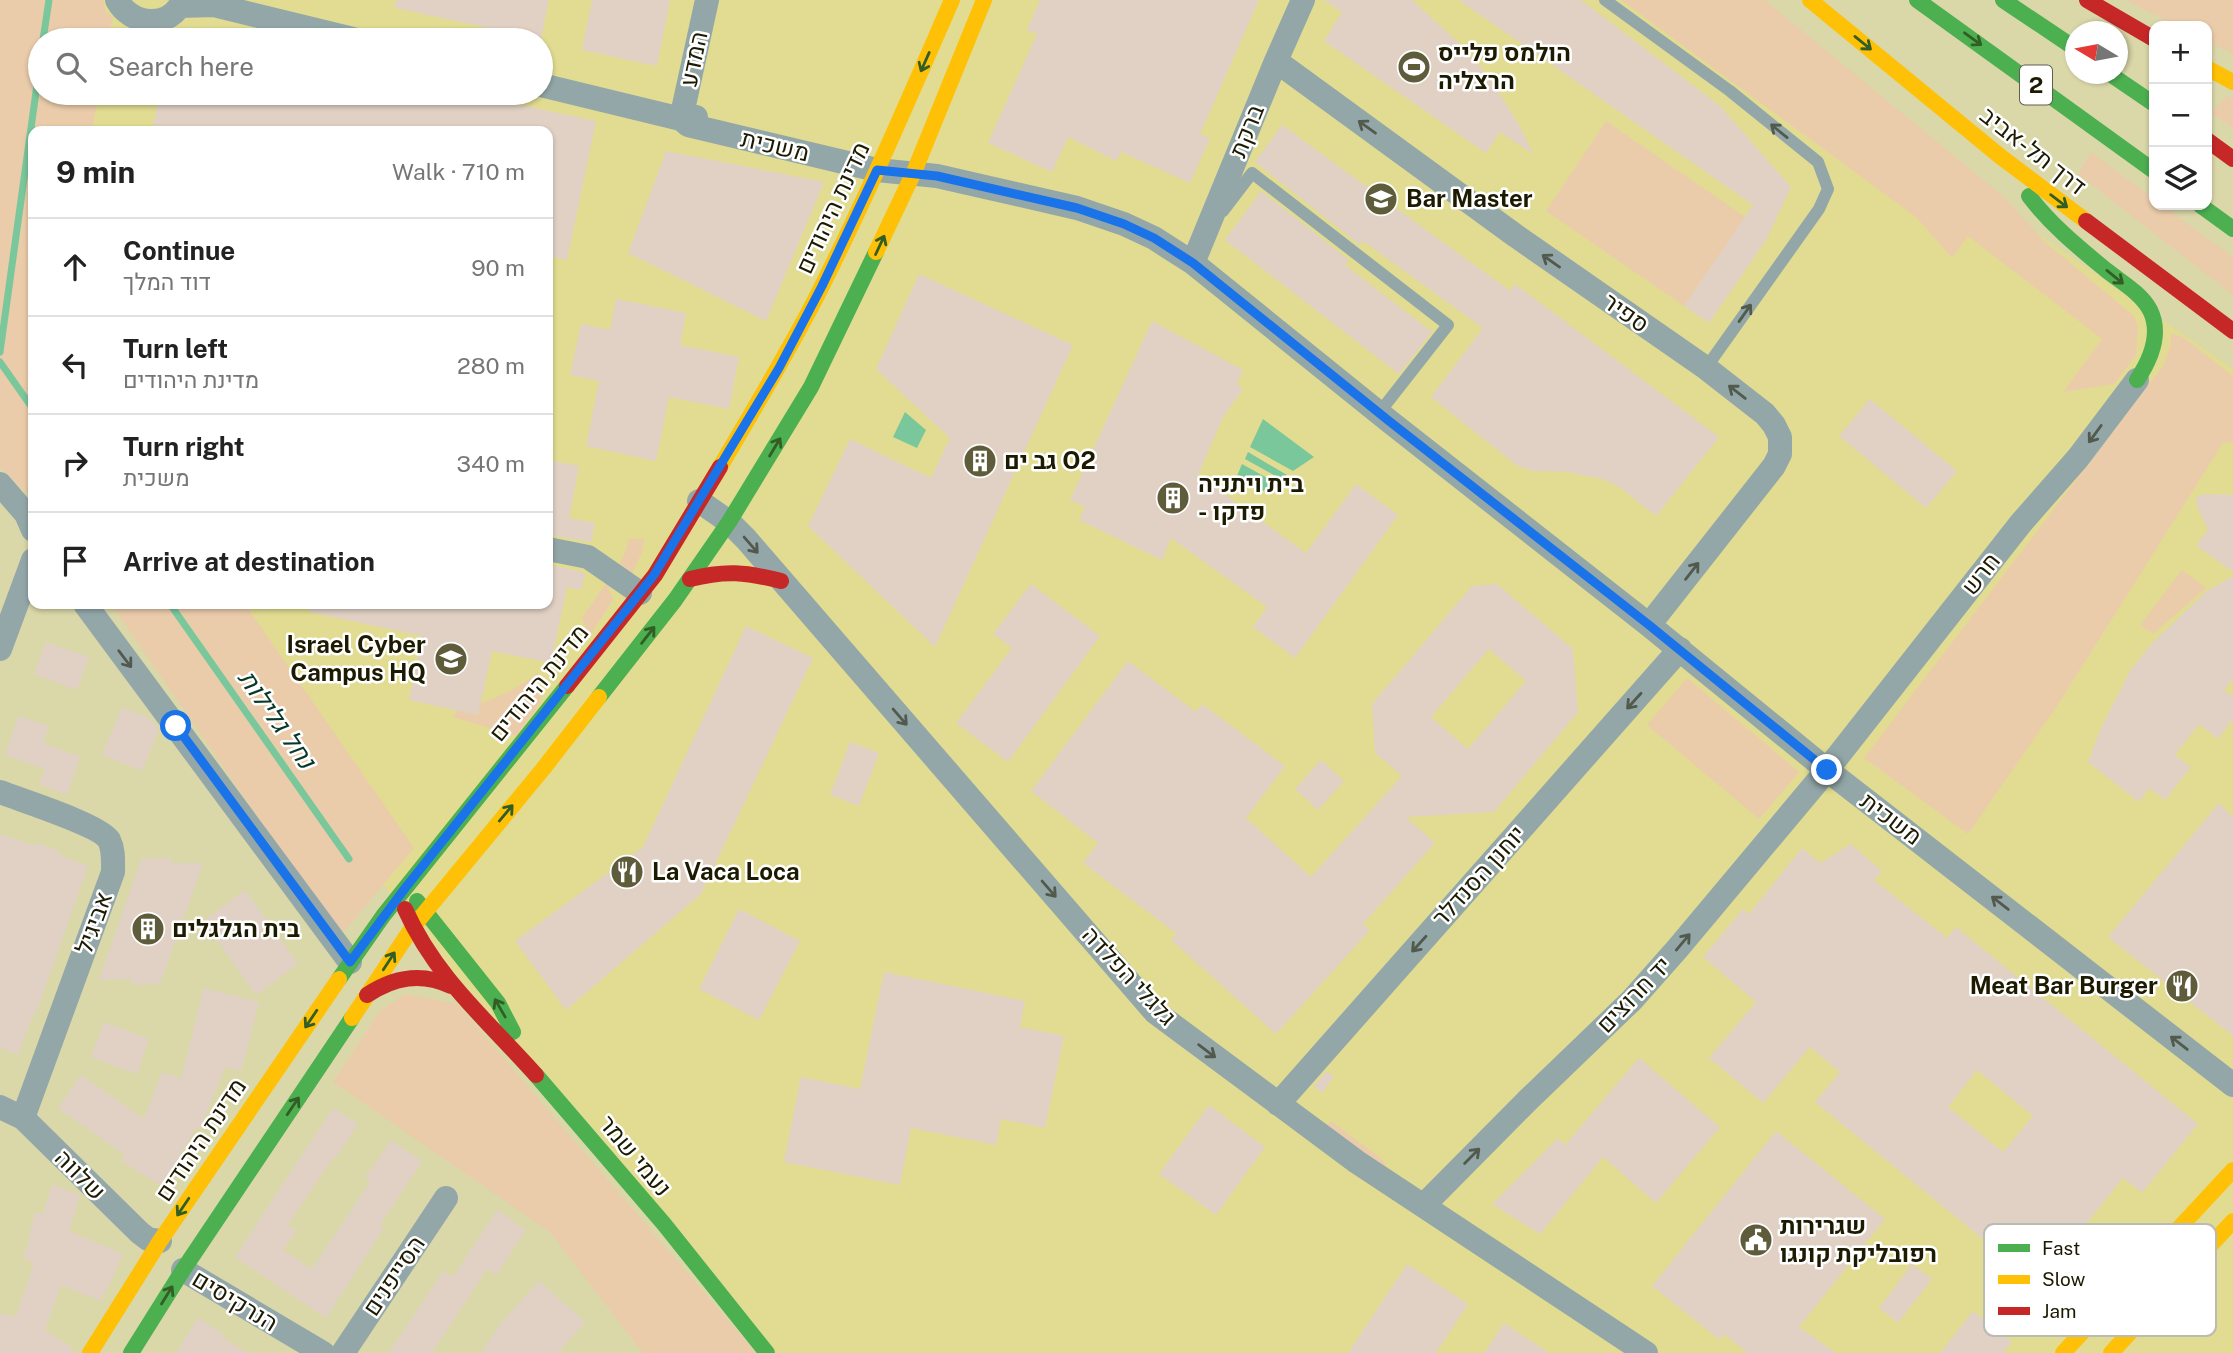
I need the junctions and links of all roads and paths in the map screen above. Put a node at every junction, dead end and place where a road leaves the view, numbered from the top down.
1 (117, 0) edge
2 (706, 0) edge
3 (952, 0) edge
4 (984, 0) edge
5 (1303, 0) edge
6 (1605, 0) edge
7 (1810, 0) edge
8 (1917, 0) edge
9 (2003, 0) edge
10 (2087, 0) edge
11 (181, 3) edge
12 (308, 28) edge
13 (2149, 36) edge
14 (2065, 42) edge
15 (1276, 61) junction
16 (2212, 71) edge
17 (2233, 82) edge
18 (2125, 84) edge
19 (553, 88) edge
20 (2149, 101) edge
21 (681, 118) junction
22 (2212, 144) edge
23 (2001, 157) junction
24 (2233, 159) edge
25 (880, 165) junction
26 (2149, 167) edge
27 (914, 172) junction
28 (2207, 210) edge
29 (2233, 229) edge
30 (1198, 251) junction
31 (2233, 331) edge
32 (1706, 368) junction
33 (2137, 380) joint
34 (1378, 413) junction
35 (0, 485) edge
36 (699, 501) junction
37 (28, 519) edge
38 (729, 522) junction
39 (553, 550) edge
40 (28, 573) edge
41 (690, 579) junction
42 (781, 581) junction
43 (640, 593) junction
44 (89, 609) edge
45 (1649, 625) junction
46 (0, 649) edge
47 (1680, 649) junction
48 (1827, 770) junction
49 (0, 792) edge
50 (446, 886) junction
51 (403, 890) junction
52 (426, 911) junction
53 (412, 928) junction
54 (452, 943) junction
55 (350, 962) junction
56 (451, 986) junction
57 (367, 995) junction
58 (531, 1069) junction
59 (2233, 1084) edge
60 (1278, 1104) junction
61 (0, 1107) edge
62 (23, 1118) junction
63 (2233, 1170) edge
64 (446, 1198) dead end
65 (1424, 1205) junction
66 (2233, 1221) edge
67 (2183, 1224) edge
68 (2216, 1240) edge
69 (160, 1241) junction
70 (183, 1270) junction
71 (704, 1273) junction
72 (2079, 1336) edge
73 (2128, 1336) edge
74 (90, 1353) edge
75 (131, 1353) edge
76 (323, 1353) edge
77 (343, 1353) edge
78 (767, 1353) edge
79 (781, 1353) edge
80 (1646, 1353) edge
81 (2063, 1353) edge
82 (2112, 1353) edge

1 - 11 street
2 - 21 street, המדע
3 -> 25 main road, מדינת היהודים
4 - 27 main road
5 - 15 street, ברקת
32 -> 6 lane
7 -> 23 main road, דרך תל-אביב
8 -> 26 main road, 2
9 - 14 main road, 2
10 - 13 main road
11 - 12 street
15 - 30 street, ברקת
32 -> 15 street, ספיר
16 - 17 main road
18 - 20 main road
19 - 21 street, משכית
21 - 25 street, משכית
22 - 24 main road
23 -> 31 main road, דרך תל-אביב
23 -> 33 main road
25 - 27 street, משכית
25 - 36 main road, מדינת היהודים
27 - 30 street, משכית
38 -> 27 main road
28 - 29 main road
30 - 34 street, משכית
30 - 34 lane
45 -> 32 street, ספיר
33 -> 48 street, חרש
34 - 45 street, משכית
35 - 37 street
36 - 38 street, גלגלי הפלדה
36 - 43 main road, מדינת היהודים
38 - 41 main road
38 -> 42 street, גלגלי הפלדה
39 - 43 street
40 - 46 street
41 - 42 main road
50 -> 41 main road
42 -> 60 street, גלגלי הפלדה
43 - 51 main road, מדינת היהודים
44 -> 55 street
45 - 47 street, משכית
47 - 48 street, משכית
47 -> 60 street, יוחנן הסנדלר
59 -> 48 street, משכית
65 -> 48 street, יד חרוצים
49 - 62 street, אביגיל
50 - 52 main road
50 - 54 main road
51 - 52 main road, נעמי שמר
51 - 53 main road, נעמי שמר
51 - 55 main road, מדינת היהודים
52 - 53 main road
52 - 54 main road, נעמי שמר
53 - 56 main road, נעמי שמר
57 -> 53 main road
58 -> 54 main road, נעמי שמר
55 -> 69 main road, מדינת היהודים
56 - 57 main road
56 - 58 main road, נעמי שמר
70 -> 57 main road
58 - 71 main road, נעמי שמר
60 - 65 street, גלגלי הפלדה
61 - 62 street, שלווה
62 - 69 street, שלווה
63 - 67 main road
64 - 77 street, הסייפנים
65 - 80 street, גלגלי הפלדה
66 - 68 main road
69 - 74 main road, מדינת היהודים
75 -> 70 main road
70 - 76 street, הנרקיסים
71 - 78 main road, נעמי שמר
71 - 79 main road, נעמי שמר
72 - 81 main road
73 - 82 main road

